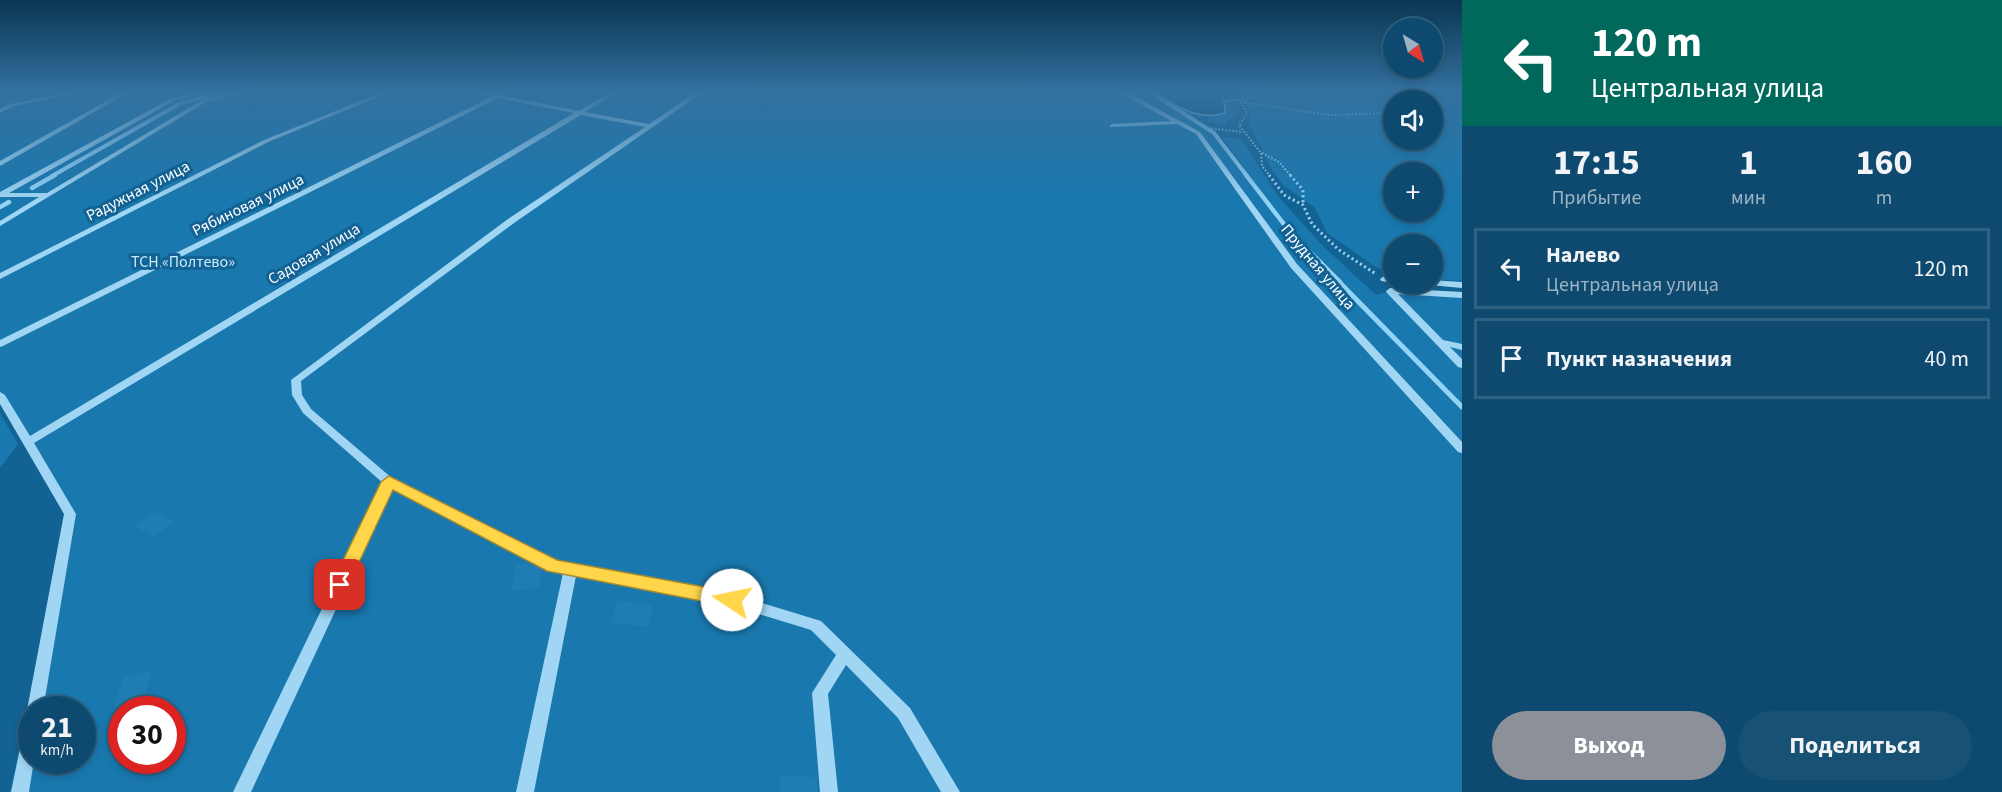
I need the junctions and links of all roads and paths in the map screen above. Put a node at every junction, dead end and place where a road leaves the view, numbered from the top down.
1 (63, 128) edge
2 (121, 128) edge
3 (159, 128) edge
4 (298, 128) edge
5 (435, 128) edge
6 (555, 128) edge
7 (645, 128) edge
8 (1189, 128) edge
9 (1241, 128) edge
10 (1214, 129) dead end
11 (1243, 132) junction
12 (1261, 153) junction
13 (0, 164) edge
14 (0, 195) edge
15 (48, 195) junction
16 (1303, 205) junction
17 (0, 224) edge
18 (0, 276) edge
19 (1383, 276) edge
20 (1443, 284) edge
21 (1462, 285) edge
22 (1462, 295) edge
23 (1439, 342) junction
24 (0, 344) edge
25 (1462, 347) edge
26 (1462, 365) edge
27 (0, 395) edge
28 (28, 442) junction
29 (1462, 449) edge
30 (389, 482) junction
31 (571, 569) junction
32 (845, 654) junction
33 (38, 696) edge
34 (23, 774) edge
35 (20, 792) edge
36 (242, 792) edge
37 (525, 792) edge
38 (829, 792) edge
39 (951, 792) edge

1 - 13 street
2 - 14 street
3 - 15 street
4 - 18 street, Радужная улица
5 - 24 street, Рябиновая улица
6 - 28 street, Садовая улица
7 - 30 street
8 - 29 street, Прудная улица
9 - 11 path
10 - 11 path
11 - 12 path
12 - 16 path
12 - 16 path
14 - 15 street
15 - 17 street
16 - 19 path
20 - 21 street
22 - 23 street
23 - 25 street
23 - 26 street
27 - 28 street
28 - 33 street
30 - 31 street
30 - 36 street
31 - 32 street
31 - 37 street
32 - 38 street
32 - 39 street
34 - 35 street

